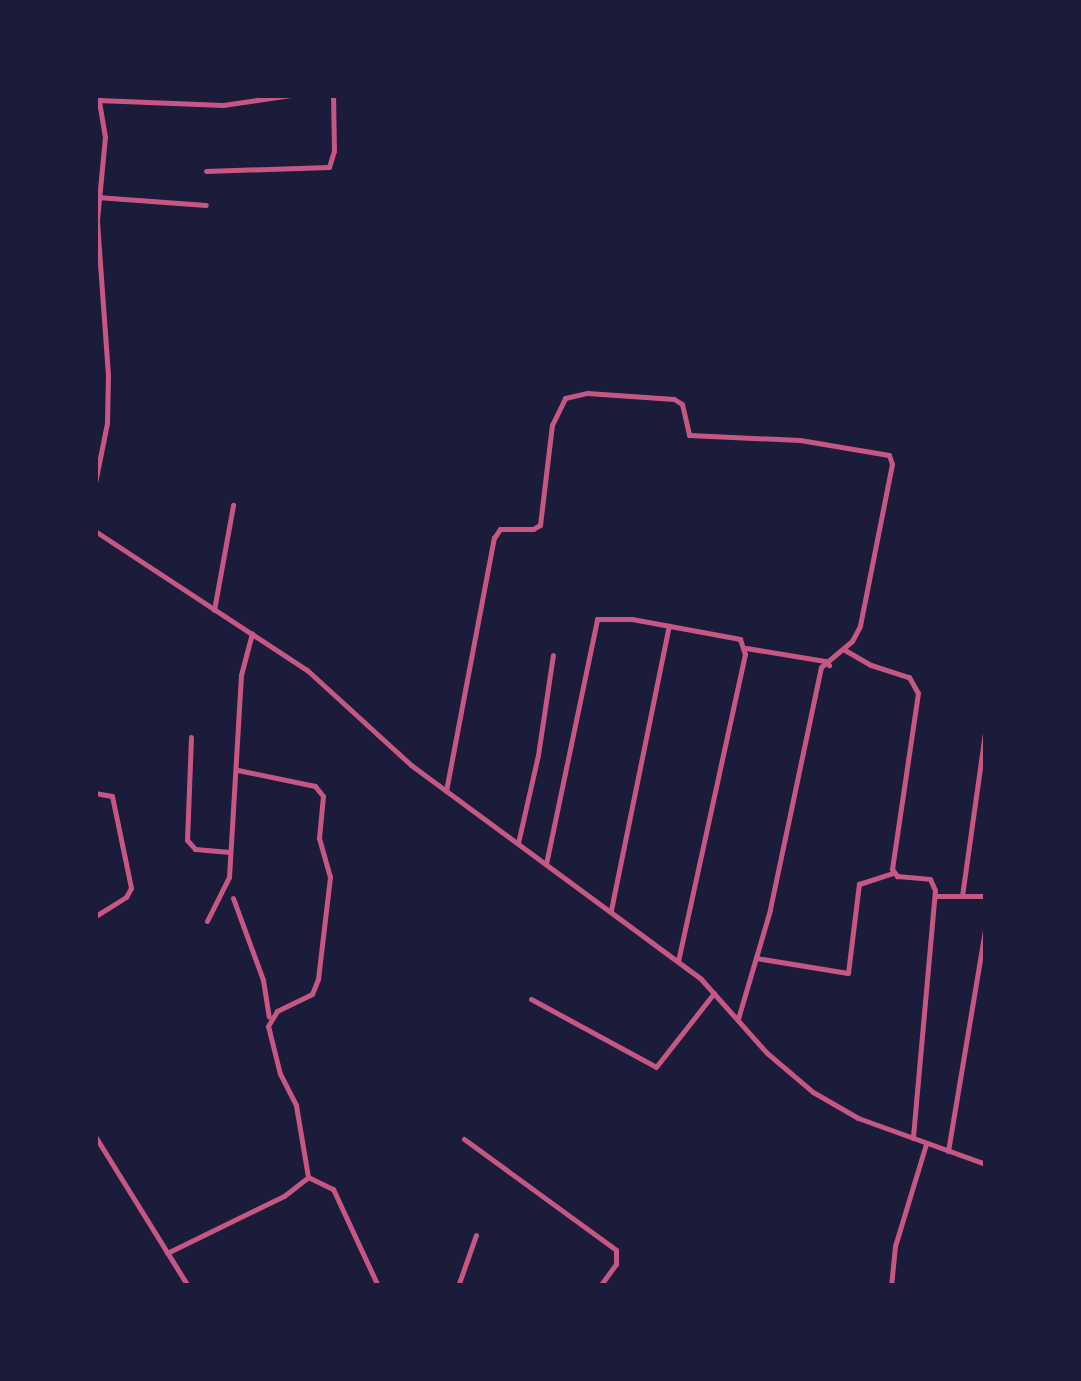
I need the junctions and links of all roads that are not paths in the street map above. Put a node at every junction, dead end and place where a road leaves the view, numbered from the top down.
1 (222, 95) edge
2 (290, 95) edge
3 (333, 95) edge
4 (97, 98) edge
5 (223, 106) junction
6 (206, 170) dead end
7 (97, 197) edge
8 (206, 205) dead end
9 (95, 483) edge
10 (233, 504) dead end
11 (95, 531) edge
12 (214, 610) junction
13 (669, 626) junction
14 (252, 633) junction
15 (745, 647) junction
16 (844, 649) junction
17 (553, 655) dead end
18 (827, 663) junction
19 (986, 726) edge
20 (191, 737) dead end
21 (238, 770) junction
22 (446, 791) junction
23 (95, 793) edge
24 (518, 844) junction
25 (232, 852) junction
26 (546, 864) junction
27 (893, 873) junction
28 (935, 896) junction
29 (962, 896) junction
30 (986, 896) edge
31 (233, 898) dead end
32 (611, 910) junction
33 (95, 916) edge
34 (207, 921) dead end
35 (986, 924) edge
36 (756, 958) junction
37 (678, 961) junction
38 (714, 992) junction
39 (532, 999) dead end
40 (738, 1019) junction
41 (270, 1020) junction
42 (95, 1136) edge
43 (464, 1139) dead end
44 (912, 1139) junction
45 (926, 1144) junction
46 (948, 1151) junction
47 (986, 1164) edge
48 (308, 1177) junction
49 (476, 1235) dead end
50 (167, 1252) junction
51 (188, 1286) edge
52 (378, 1286) edge
53 (458, 1286) edge
54 (600, 1286) edge
55 (891, 1286) edge

1 - 5 street
2 - 5 street
3 - 6 street
4 - 5 street
4 - 7 street
7 - 8 street
7 - 9 street
10 - 12 street
11 - 12 street
12 - 14 street
13 - 15 street
13 - 26 street
13 - 32 street
14 - 21 street
14 - 22 street
15 - 18 street
15 - 37 street
16 - 18 street
16 - 22 street
16 - 27 street
17 - 24 street
18 - 36 street
19 - 29 street
20 - 25 street
21 - 25 street
21 - 41 street
22 - 24 street
23 - 33 street
24 - 26 street
25 - 34 street
26 - 32 street
27 - 28 street
27 - 36 street
28 - 29 street
28 - 44 street
29 - 30 street
31 - 41 street
32 - 37 street
35 - 46 street
36 - 40 street
37 - 38 street
38 - 39 street
38 - 40 street
40 - 44 street
41 - 48 street
42 - 50 street
43 - 54 street
44 - 45 street
45 - 46 street
45 - 55 street
46 - 47 street
48 - 50 street
48 - 52 street
49 - 53 street
50 - 51 street

